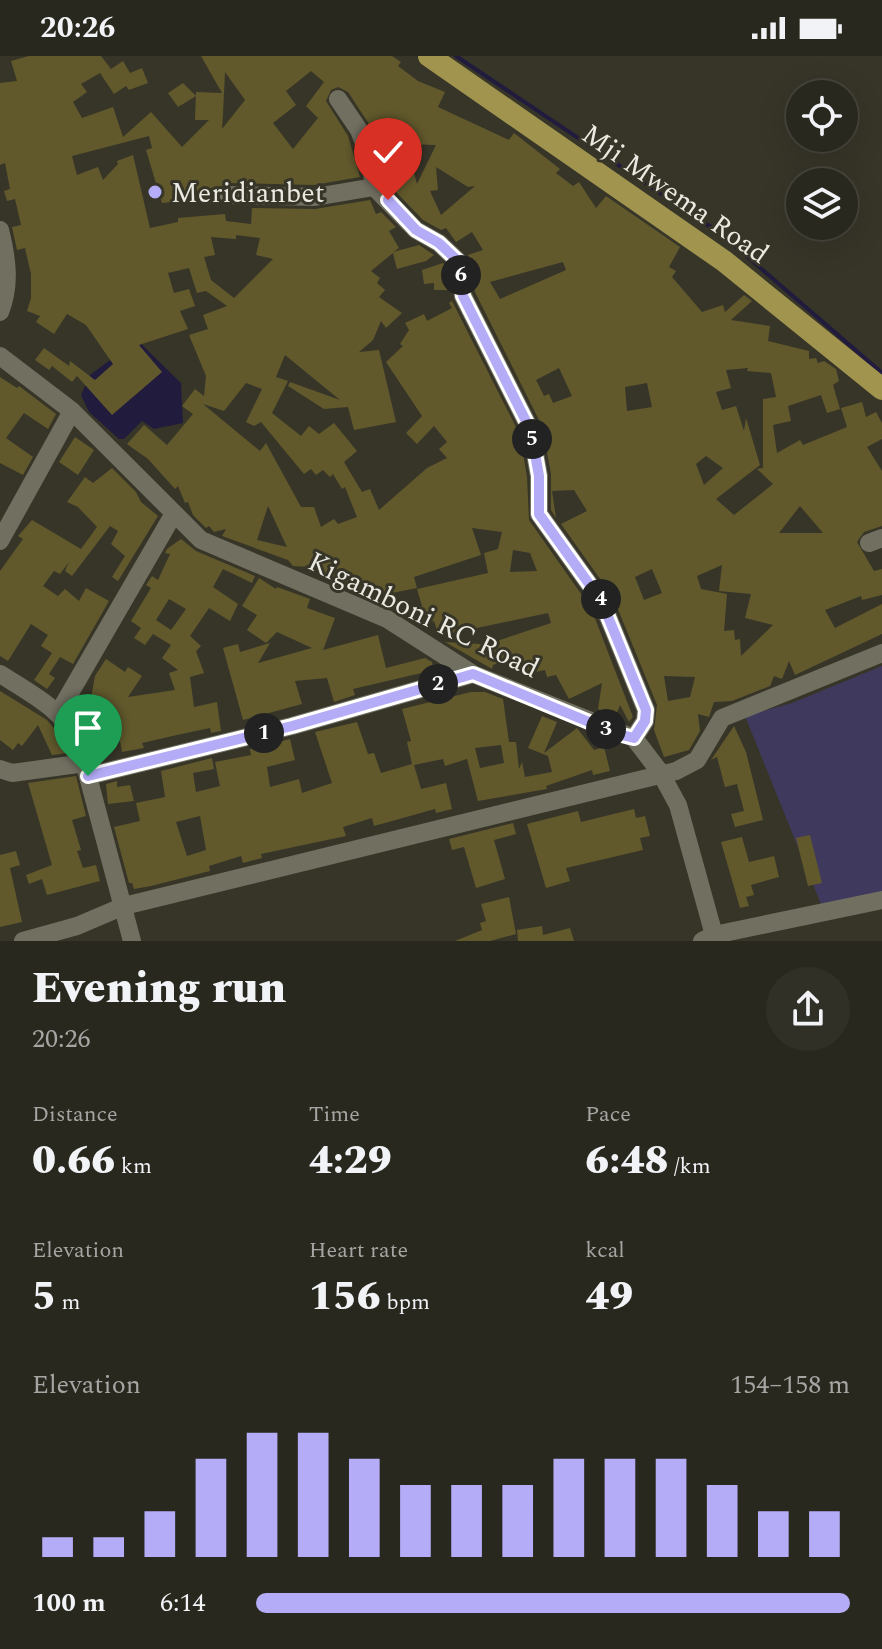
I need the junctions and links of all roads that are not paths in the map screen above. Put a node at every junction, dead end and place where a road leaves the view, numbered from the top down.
1 (429, 56) edge
2 (338, 99) dead end
3 (374, 187) junction
4 (228, 195) dead end
5 (0, 230) edge
6 (0, 312) edge
7 (0, 356) edge
8 (882, 389) edge
9 (72, 411) junction
10 (8, 508) edge
11 (173, 515) junction
12 (0, 541) edge
13 (882, 653) edge
14 (0, 674) edge
15 (473, 674) junction
16 (59, 712) junction
17 (634, 738) junction
18 (0, 769) edge
19 (87, 770) junction
20 (660, 772) junction
21 (882, 900) edge
22 (124, 906) junction
23 (708, 938) edge
24 (23, 941) edge
25 (132, 941) edge

1 - 8 main road, Mji Mwema Road
2 - 3 street
3 - 4 street
3 - 17 street
5 - 6 street
7 - 9 street, Kigamboni RC Road
9 - 10 street
9 - 11 street, Kigamboni RC Road
10 - 12 street
11 - 15 street, Kigamboni RC Road
11 - 16 street
13 - 20 street
14 - 16 street
15 - 17 street, Kigamboni RC Road
15 - 19 street
16 - 19 street
17 - 20 street
18 - 19 street
19 - 22 street
20 - 22 street
20 - 23 street
21 - 23 street
22 - 24 street
22 - 25 street

